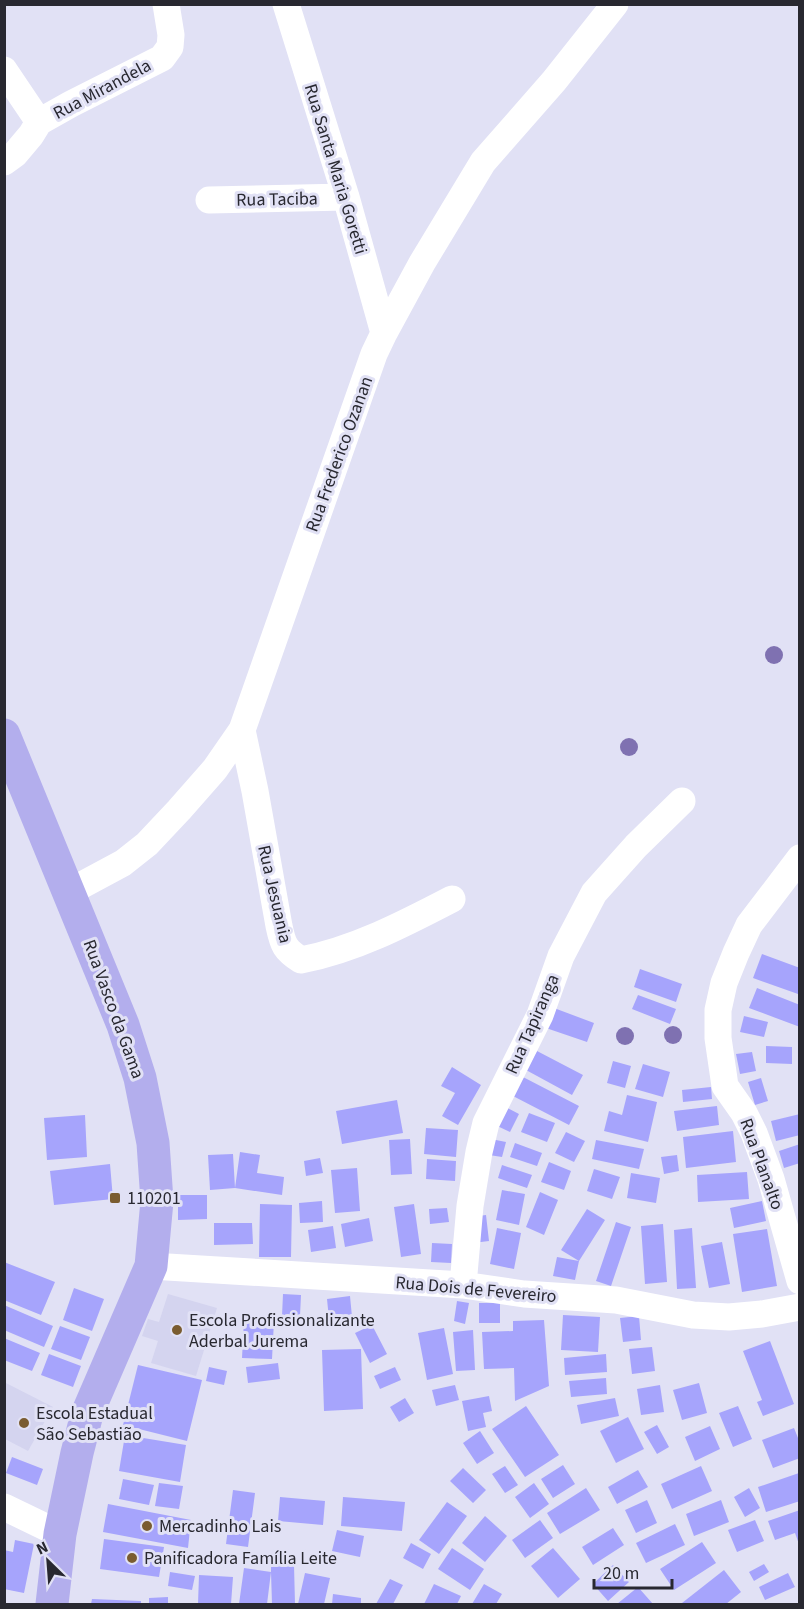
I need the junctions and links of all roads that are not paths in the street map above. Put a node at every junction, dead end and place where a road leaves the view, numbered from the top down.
1 (166, 4) edge
2 (286, 4) edge
3 (615, 4) edge
4 (4, 70) edge
5 (39, 122) junction
6 (4, 162) edge
7 (346, 197) junction
8 (209, 200) dead end
9 (384, 333) junction
10 (242, 730) junction
11 (4, 735) edge
12 (682, 801) dead end
13 (800, 858) edge
14 (69, 892) junction
15 (452, 899) dead end
16 (151, 1266) junction
17 (800, 1281) edge
18 (463, 1286) junction
19 (800, 1307) edge
20 (4, 1507) edge
21 (60, 1534) junction
22 (52, 1605) edge

1 - 5 street, Rua Mirandela
2 - 7 street, Rua Santa Maria Goretti
3 - 9 street, Rua Frederico Ozanan
4 - 5 street
5 - 6 street, Rua Mirandela
7 - 8 street, Rua Taciba
7 - 9 street, Rua Santa Maria Goretti
9 - 10 street, Rua Frederico Ozanan
10 - 14 street, Rua Frederico Ozanan
10 - 15 street, Rua Jesuania
11 - 14 main road, Rua Vasco da Gama
12 - 18 street, Rua Tapiranga
13 - 17 street, Rua Planalto
14 - 16 main road, Rua Vasco da Gama
16 - 18 street, Rua Dois de Fevereiro
16 - 21 main road, Rua Vasco da Gama
18 - 19 street, Rua Dois de Fevereiro
20 - 21 street
21 - 22 main road, Rua Vasco da Gama

